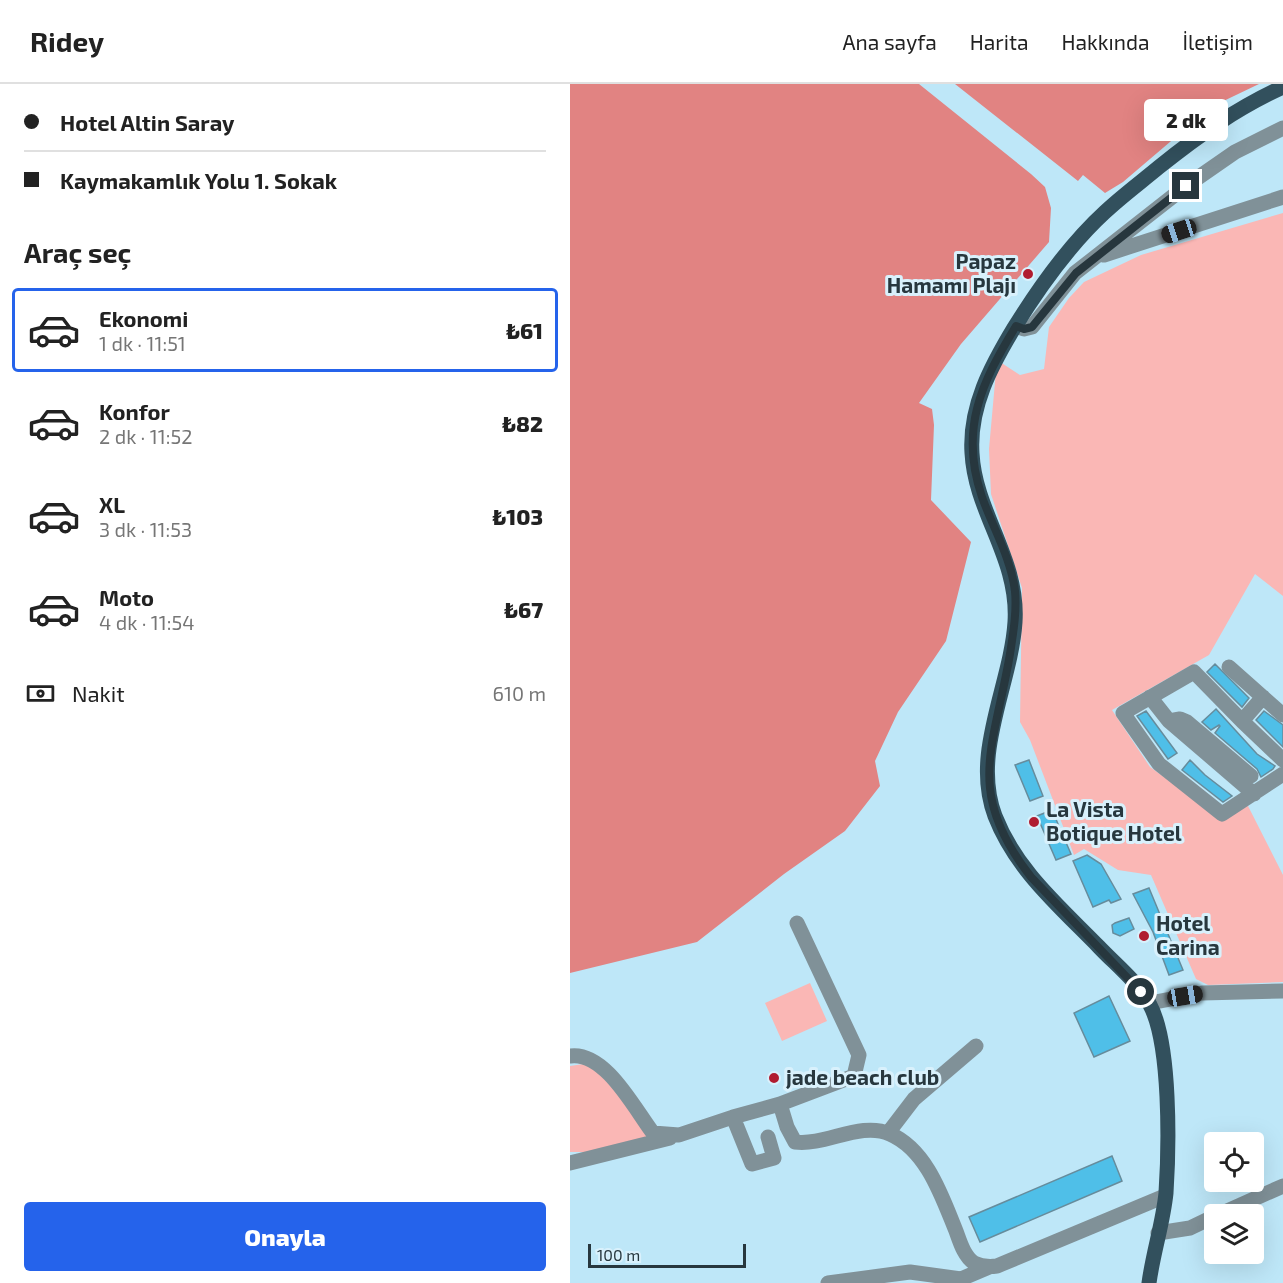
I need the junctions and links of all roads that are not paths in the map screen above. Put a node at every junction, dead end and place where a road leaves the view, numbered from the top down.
1 (1283, 87) edge
2 (1283, 128) edge
3 (1283, 197) edge
4 (1096, 258) junction
5 (1016, 326) junction
6 (1229, 668) dead end
7 (1150, 697) junction
8 (1263, 697) junction
9 (1283, 715) edge
10 (1169, 721) junction
11 (1242, 721) junction
12 (1283, 760) edge
13 (1283, 774) edge
14 (1251, 776) dead end
15 (1254, 794) junction
16 (797, 922) dead end
17 (1283, 992) edge
18 (1150, 1003) junction
19 (976, 1046) dead end
20 (570, 1056) edge
21 (780, 1104) junction
22 (733, 1117) junction
23 (888, 1133) junction
24 (679, 1135) junction
25 (768, 1137) dead end
26 (570, 1163) edge
27 (1283, 1186) edge
28 (1166, 1196) junction
29 (1243, 1204) edge
30 (1204, 1222) edge
31 (1158, 1233) junction
32 (989, 1267) junction
33 (828, 1283) edge
34 (1149, 1283) edge

1 - 5 main road
2 - 4 street
3 - 4 street
4 - 5 street
5 - 18 main road
6 - 8 street
7 - 10 street
7 - 11 street
7 - 15 street
8 - 9 street
8 - 11 street
10 - 14 street
10 - 15 street
11 - 12 street
13 - 15 street
16 - 21 street
17 - 18 street
18 - 28 main road
19 - 23 street
20 - 24 street
21 - 22 street
21 - 23 street
22 - 24 street
22 - 25 street
23 - 32 street
24 - 26 street
27 - 29 street
28 - 31 main road
28 - 32 street
30 - 31 street
31 - 34 main road
32 - 33 street

